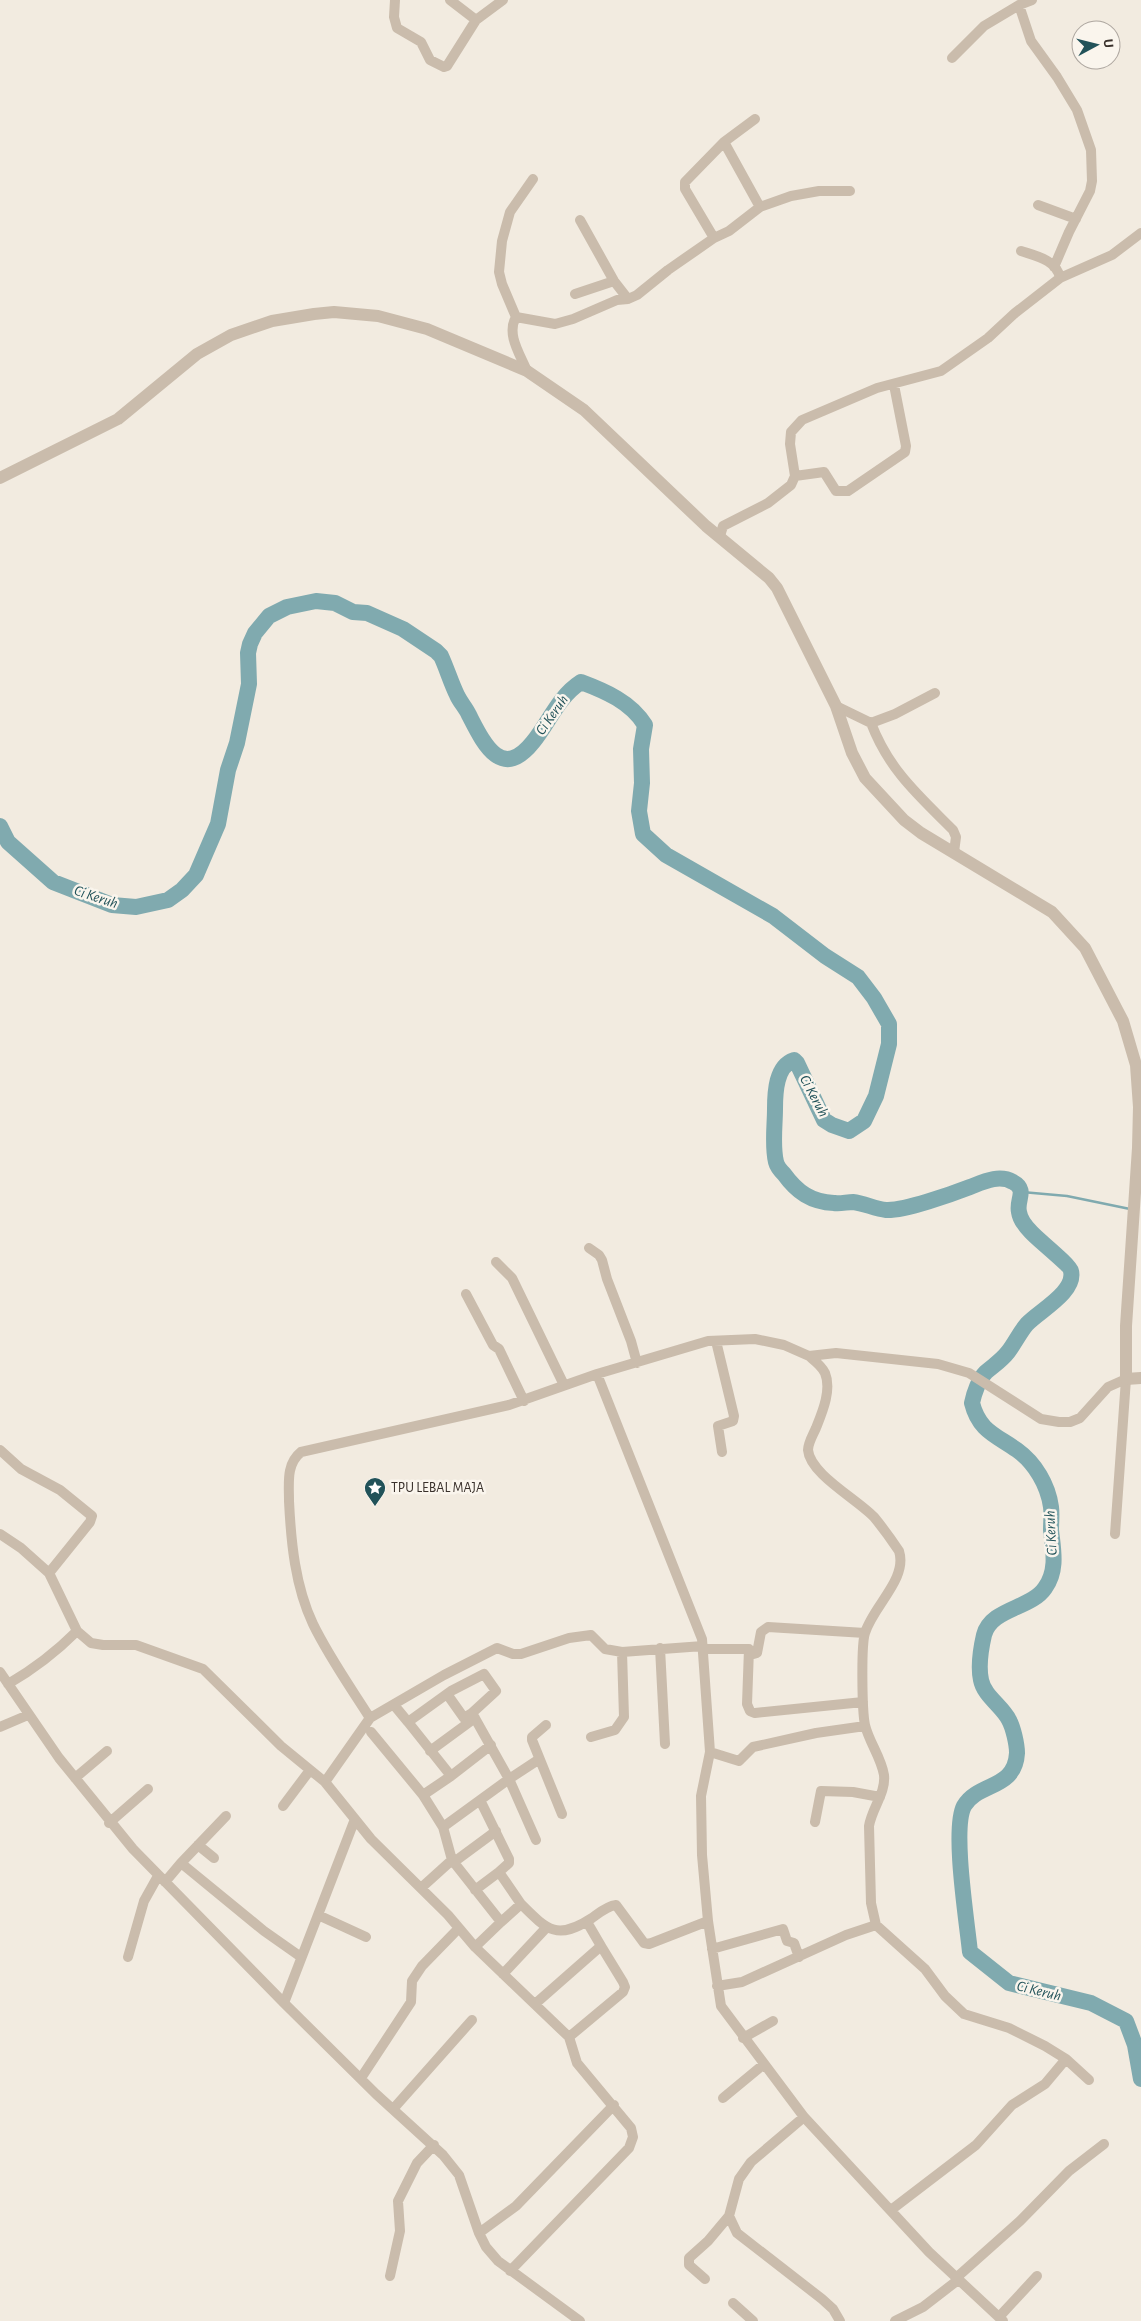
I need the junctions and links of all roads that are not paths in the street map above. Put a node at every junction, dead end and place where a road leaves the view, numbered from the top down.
1 (395, 0) edge
2 (450, 0) edge
3 (503, 0) edge
4 (1032, 0) edge
5 (1019, 5) junction
6 (476, 20) junction
7 (952, 58) dead end
8 (755, 119) dead end
9 (724, 142) junction
10 (533, 179) dead end
11 (850, 191) dead end
12 (1038, 204) dead end
13 (760, 207) junction
14 (1076, 219) junction
15 (580, 220) dead end
16 (1141, 234) edge
17 (714, 238) junction
18 (1021, 251) dead end
19 (1054, 268) junction
20 (1060, 278) junction
21 (614, 280) junction
22 (575, 294) dead end
23 (628, 299) junction
24 (516, 317) junction
25 (527, 370) junction
26 (894, 385) junction
27 (795, 476) junction
28 (0, 478) edge
29 (720, 536) junction
30 (935, 693) dead end
31 (836, 706) junction
32 (871, 723) junction
33 (954, 852) junction
34 (1138, 1061) edge
35 (589, 1248) dead end
36 (496, 1262) dead end
37 (466, 1294) dead end
38 (716, 1341) junction
39 (809, 1356) junction
40 (637, 1364) junction
41 (597, 1374) junction
42 (1141, 1378) edge
43 (1126, 1379) junction
44 (564, 1386) junction
45 (524, 1401) junction
46 (0, 1450) edge
47 (722, 1452) dead end
48 (0, 1534) edge
49 (1115, 1534) dead end
50 (49, 1573) junction
51 (77, 1632) junction
52 (865, 1633) junction
53 (703, 1647) junction
54 (660, 1648) junction
55 (622, 1652) junction
56 (750, 1655) junction
57 (0, 1672) edge
58 (8, 1684) junction
59 (447, 1694) junction
60 (863, 1702) junction
61 (394, 1705) junction
62 (28, 1715) junction
63 (370, 1718) junction
64 (470, 1718) junction
65 (408, 1722) junction
66 (546, 1725) dead end
67 (865, 1726) junction
68 (0, 1727) edge
69 (372, 1732) dead end
70 (590, 1737) dead end
71 (665, 1744) dead end
72 (491, 1745) junction
73 (107, 1751) dead end
74 (430, 1751) junction
75 (710, 1752) junction
76 (538, 1760) junction
77 (310, 1770) junction
78 (451, 1776) junction
79 (75, 1778) junction
80 (509, 1778) junction
81 (325, 1782) junction
82 (148, 1789) dead end
83 (423, 1795) junction
84 (880, 1797) junction
85 (480, 1800) junction
86 (283, 1806) dead end
87 (562, 1814) dead end
88 (226, 1816) dead end
89 (355, 1820) junction
90 (815, 1822) dead end
91 (109, 1823) junction
92 (443, 1827) junction
93 (496, 1831) junction
94 (536, 1840) dead end
95 (198, 1845) junction
96 (214, 1858) dead end
97 (453, 1861) junction
98 (181, 1863) junction
99 (499, 1872) junction
100 (161, 1879) junction
101 (421, 1888) junction
102 (475, 1890) junction
103 (522, 1904) junction
104 (318, 1915) junction
105 (708, 1921) junction
106 (501, 1922) junction
107 (587, 1922) junction
108 (876, 1925) junction
109 (546, 1928) junction
110 (458, 1929) junction
111 (366, 1937) dead end
112 (601, 1946) junction
113 (475, 1947) junction
114 (712, 1949) junction
115 (301, 1956) junction
116 (128, 1957) dead end
117 (799, 1957) junction
118 (503, 1974) junction
119 (717, 1986) junction
120 (284, 2003) junction
121 (535, 2004) junction
122 (472, 2020) dead end
123 (773, 2020) dead end
124 (569, 2037) junction
125 (743, 2038) junction
126 (1066, 2059) junction
127 (764, 2064) junction
128 (361, 2078) junction
129 (1089, 2080) dead end
130 (723, 2098) dead end
131 (614, 2105) junction
132 (394, 2108) junction
133 (804, 2117) junction
134 (1104, 2144) dead end
135 (434, 2145) junction
136 (890, 2210) junction
137 (729, 2216) junction
138 (479, 2233) junction
139 (510, 2271) junction
140 (390, 2276) dead end
141 (1038, 2276) dead end
142 (705, 2279) dead end
143 (957, 2279) junction
144 (733, 2303) dead end
145 (1001, 2319) edge
146 (901, 2320) edge
147 (580, 2321) edge
148 (753, 2321) edge
149 (840, 2321) edge

1 - 6 street
2 - 6 street
3 - 6 street
4 - 5 street
5 - 7 street
5 - 14 street
8 - 9 street
9 - 13 street
9 - 17 street
10 - 24 street
11 - 13 street
12 - 14 street
13 - 17 street
14 - 19 street
15 - 21 street
16 - 20 street
17 - 23 street
18 - 19 street
19 - 20 street
20 - 26 street
21 - 22 street
21 - 23 street
23 - 24 street
24 - 25 street
25 - 28 street
25 - 29 street
26 - 27 street
26 - 27 street
27 - 29 street
29 - 31 street
30 - 32 street
31 - 32 street
31 - 33 street
32 - 33 street
33 - 34 street
34 - 43 street
35 - 40 street
36 - 44 street
37 - 45 street
38 - 39 street
38 - 40 street
38 - 47 street
39 - 43 street
39 - 52 street
40 - 41 street
41 - 44 street
41 - 53 street
42 - 43 street
43 - 49 street
44 - 45 street
45 - 63 street
46 - 50 street
48 - 50 street
50 - 51 street
51 - 58 street
51 - 77 street
52 - 56 street
52 - 60 street
53 - 54 street
53 - 56 street
53 - 75 street
54 - 55 street
54 - 71 street
55 - 61 street
55 - 70 street
56 - 60 street
57 - 58 street
58 - 62 street
59 - 64 street
59 - 64 street
59 - 65 street
60 - 67 street
61 - 63 street
61 - 65 street
62 - 68 street
62 - 79 street
63 - 81 street
64 - 72 street
64 - 74 street
65 - 74 street
66 - 76 street
67 - 75 street
67 - 84 street
69 - 83 street
72 - 78 street
72 - 80 street
73 - 79 street
74 - 78 street
75 - 105 street
76 - 80 street
76 - 87 street
77 - 81 street
77 - 86 street
78 - 83 street
79 - 91 street
80 - 85 street
80 - 94 street
81 - 89 street
82 - 91 street
83 - 92 street
84 - 90 street
84 - 108 street
85 - 92 street
85 - 93 street
88 - 95 street
89 - 101 street
89 - 104 street
91 - 100 street
92 - 97 street
93 - 97 street
93 - 99 street
95 - 96 street
95 - 98 street
97 - 101 street
97 - 102 street
98 - 100 street
98 - 115 street
99 - 102 street
99 - 103 street
100 - 116 street
100 - 120 street
101 - 110 street
102 - 106 street
103 - 106 street
103 - 109 street
104 - 111 street
104 - 115 street
105 - 107 street
105 - 114 street
106 - 113 street
107 - 109 street
107 - 112 street
108 - 117 street
108 - 126 street
109 - 118 street
110 - 113 street
110 - 128 street
112 - 121 street
112 - 124 street
113 - 118 street
114 - 117 street
114 - 119 street
115 - 120 street
117 - 119 street
118 - 121 street
119 - 125 street
120 - 128 street
121 - 124 street
122 - 132 street
123 - 125 street
124 - 131 street
125 - 127 street
126 - 129 street
126 - 136 street
127 - 130 street
127 - 133 street
128 - 132 street
131 - 138 street
131 - 139 street
132 - 135 street
133 - 136 street
133 - 137 street
134 - 143 street
135 - 138 street
135 - 140 street
136 - 143 street
137 - 142 street
137 - 149 street
138 - 139 street
139 - 147 street
141 - 145 street
143 - 145 street
143 - 146 street
144 - 148 street

